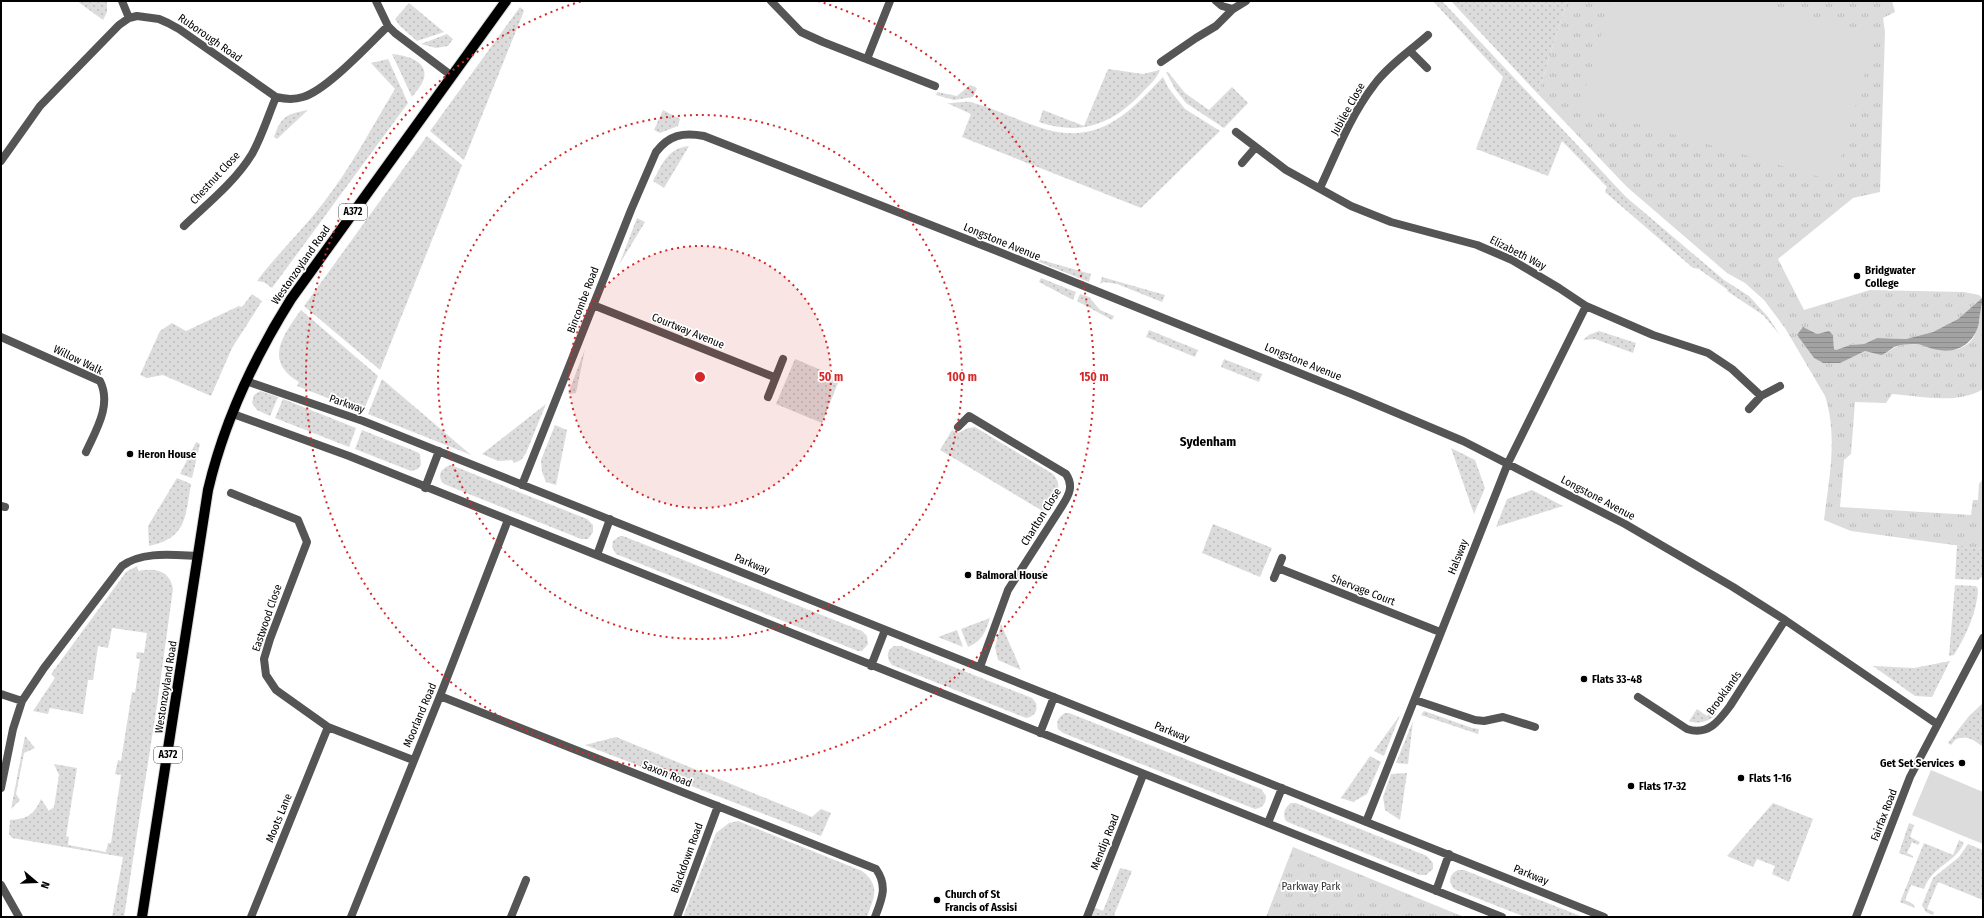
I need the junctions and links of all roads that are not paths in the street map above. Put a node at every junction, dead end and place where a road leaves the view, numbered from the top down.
1 (122, 1) edge
2 (376, 1) edge
3 (506, 1) edge
4 (770, 1) edge
5 (890, 1) edge
6 (1216, 1) edge
7 (1246, 1) edge
8 (1233, 9) junction
9 (129, 18) junction
10 (388, 26) junction
11 (1428, 35) dead end
12 (1410, 50) junction
13 (867, 59) junction
14 (1161, 62) dead end
15 (1427, 68) dead end
16 (452, 76) junction
17 (935, 86) dead end
18 (276, 97) junction
19 (1236, 132) dead end
20 (679, 134) joint
21 (1255, 148) junction
22 (1, 161) edge
23 (1242, 163) dead end
24 (1320, 188) junction
25 (184, 226) dead end
26 (593, 304) junction
27 (1586, 306) junction
28 (1, 337) edge
29 (783, 359) dead end
30 (774, 377) junction
31 (246, 381) junction
32 (1780, 386) dead end
33 (1762, 396) junction
34 (768, 397) dead end
35 (1749, 409) dead end
36 (233, 414) junction
37 (958, 427) dead end
38 (439, 451) junction
39 (86, 452) dead end
40 (1508, 463) junction
41 (522, 485) junction
42 (425, 488) junction
43 (231, 493) dead end
44 (610, 519) junction
45 (508, 520) junction
46 (597, 555) junction
47 (197, 556) junction
48 (1282, 558) dead end
49 (1278, 568) junction
50 (1274, 578) dead end
51 (1785, 620) junction
52 (885, 630) junction
53 (1440, 632) junction
54 (1983, 637) edge
55 (871, 666) junction
56 (980, 667) junction
57 (1, 694) edge
58 (440, 696) junction
59 (1054, 697) junction
60 (1638, 697) dead end
61 (1415, 700) junction
62 (22, 701) junction
63 (1937, 724) junction
64 (328, 727) junction
65 (1535, 727) dead end
66 (1040, 732) junction
67 (413, 760) junction
68 (1143, 775) junction
69 (1, 788) edge
70 (1282, 788) junction
71 (718, 806) junction
72 (1366, 822) junction
73 (1268, 824) junction
74 (1450, 854) junction
75 (526, 880) dead end
76 (1, 885) edge
77 (1436, 891) junction
78 (19, 917) edge
79 (142, 917) edge
80 (251, 917) edge
81 (351, 917) edge
82 (511, 917) edge
83 (677, 917) edge
84 (875, 917) edge
85 (1087, 917) edge
86 (1502, 917) edge
87 (1604, 917) edge
88 (1856, 917) edge

1 - 9 street
2 - 10 street
3 - 16 main road, Westonzoyland Road / A372
4 - 13 street
5 - 13 street
6 - 8 street
7 - 8 street
8 - 14 street
9 - 18 street, Ruborough Road
9 - 22 street
10 - 16 street
10 - 18 street
11 - 12 street, Jubilee Close
12 - 15 street
12 - 24 street, Jubilee Close
13 - 17 street
16 - 31 main road, Westonzoyland Road / A372
18 - 25 street, Chestnut Close
19 - 21 street, Elizabeth Way
20 - 26 street, Bincombe Road
20 - 40 street, Longstone Avenue
21 - 23 street
21 - 24 street, Elizabeth Way
24 - 27 street, Elizabeth Way
26 - 30 street, Courtway Avenue
26 - 41 street, Bincombe Road
27 - 33 street, Elizabeth Way
27 - 40 street, Halsway
28 - 39 street, Willow Walk
29 - 30 street
30 - 34 street
31 - 36 main road, Westonzoyland Road / A372
31 - 38 street, Parkway
32 - 33 street
33 - 35 street
36 - 42 street
36 - 47 main road, Westonzoyland Road / A372
37 - 56 street, Charlton Close
38 - 41 street, Parkway
38 - 42 street
40 - 51 street, Longstone Avenue
40 - 53 street, Halsway
41 - 44 street, Parkway
42 - 45 street
43 - 64 street, Eastwood Close
44 - 46 street
44 - 52 street, Parkway
45 - 46 street
45 - 58 street, Moorland Road
46 - 55 street
47 - 62 street
47 - 79 main road, Westonzoyland Road / A372
48 - 49 street
49 - 50 street
49 - 53 street, Shervage Court
51 - 60 street, Brooklands
51 - 63 street, Longstone Avenue
52 - 55 street
52 - 56 street, Parkway
53 - 61 street, Halsway
54 - 63 street, Fairfax Road
55 - 66 street
56 - 59 street, Parkway
57 - 62 street
58 - 67 street, Moorland Road
58 - 71 street, Saxon Road
59 - 66 street
59 - 70 street, Parkway
61 - 65 street
61 - 72 street, Halsway
62 - 69 street
63 - 88 street, Fairfax Road
64 - 67 street, Eastwood Close
64 - 80 street, Moots Lane
66 - 68 street
67 - 81 street, Moorland Road
68 - 73 street
68 - 85 street, Mendip Road
70 - 72 street, Parkway
70 - 73 street
71 - 83 street, Blackdown Road
71 - 84 street, Saxon Road
72 - 74 street, Parkway
73 - 77 street
74 - 77 street
74 - 87 street, Parkway
75 - 82 street
76 - 78 street
77 - 86 street

